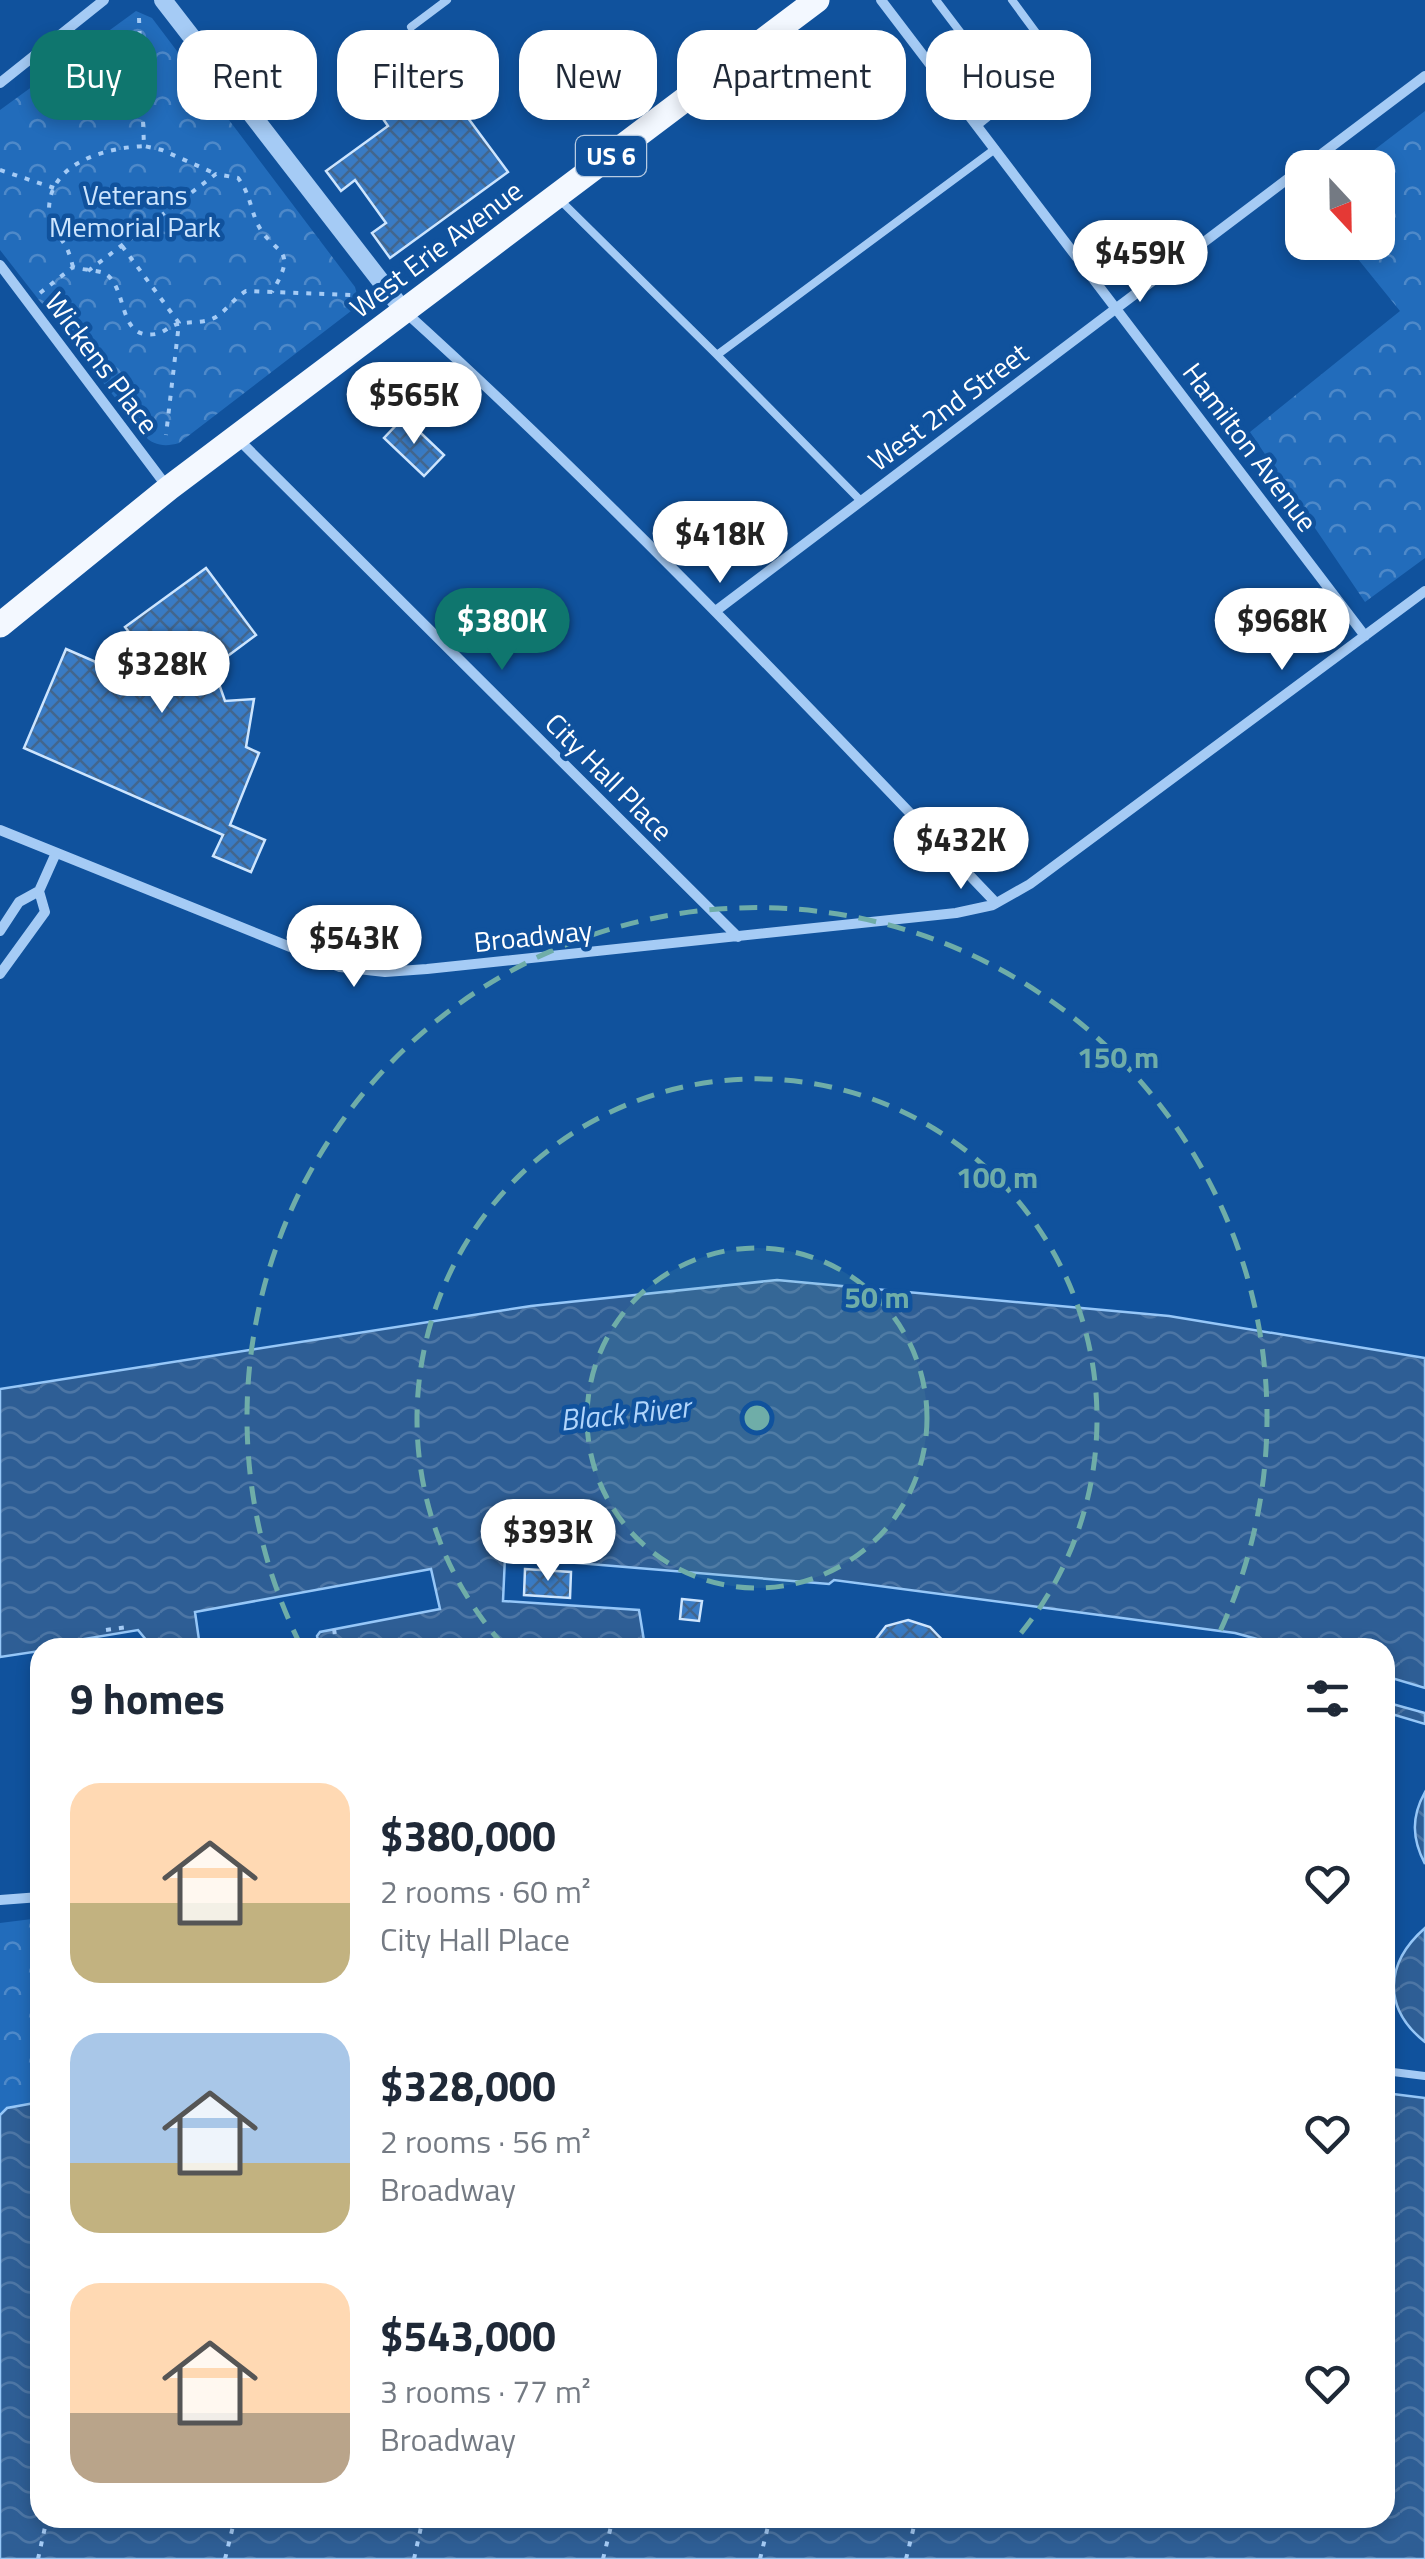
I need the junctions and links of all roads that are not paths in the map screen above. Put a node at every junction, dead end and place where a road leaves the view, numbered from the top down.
1 (104, 0) edge
2 (163, 0) edge
3 (446, 0) edge
4 (817, 0) edge
5 (881, 0) edge
6 (936, 0) edge
7 (1012, 0) edge
8 (412, 27) dead end
9 (959, 30) edge
10 (1034, 30) edge
11 (1425, 76) edge
12 (0, 83) edge
13 (984, 120) edge
14 (977, 126) junction
15 (994, 149) junction
16 (1327, 150) edge
17 (1285, 181) edge
18 (556, 196) junction
19 (0, 265) edge
20 (1116, 308) junction
21 (403, 310) junction
22 (717, 355) junction
23 (237, 438) junction
24 (169, 488) junction
25 (860, 501) junction
26 (1425, 591) edge
27 (717, 610) junction
28 (0, 625) edge
29 (1365, 636) junction
30 (0, 830) edge
31 (56, 853) junction
32 (40, 891) junction
33 (996, 904) junction
34 (0, 930) edge
35 (738, 937) junction
36 (0, 974) edge
37 (30, 1898) edge
38 (0, 1900) edge
39 (1395, 2072) edge
40 (1425, 2076) edge

1 - 12 street
2 - 21 street
3 - 8 lane
4 - 18 main road, West Erie Avenue / US 6
5 - 14 street, Hamilton Avenue
6 - 9 lane
7 - 10 lane
11 - 16 street, West 2nd Street
13 - 14 lane
14 - 15 street, Hamilton Avenue
15 - 20 street, Hamilton Avenue
15 - 22 lane
17 - 20 street, West 2nd Street
18 - 21 main road, West Erie Avenue / US 6
18 - 22 lane
19 - 24 street, Wickens Place
20 - 25 street, West 2nd Street
20 - 29 street, Hamilton Avenue
21 - 23 main road, West Erie Avenue / US 6
21 - 27 street
22 - 25 lane
23 - 24 main road, West Erie Avenue / US 6
23 - 35 street, City Hall Place
24 - 28 main road, West Erie Avenue / US 6
25 - 27 street, West 2nd Street
26 - 29 street
27 - 33 street
29 - 33 street
30 - 31 street, Broadway
31 - 32 street
31 - 35 street, Broadway
32 - 34 street
32 - 36 street
33 - 35 street, Broadway
37 - 38 street
39 - 40 lane

